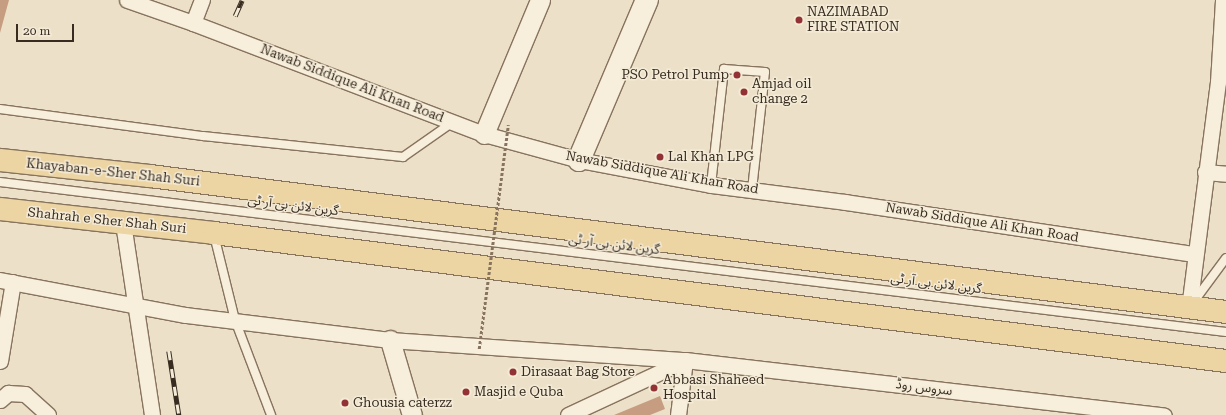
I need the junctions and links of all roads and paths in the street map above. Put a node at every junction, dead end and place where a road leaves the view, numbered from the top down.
1 (127, 0) edge
2 (202, 0) edge
3 (540, 0) edge
4 (647, 0) edge
5 (1223, 0) edge
6 (193, 23) junction
7 (0, 109) edge
8 (453, 122) junction
9 (508, 126) dead end
10 (484, 134) junction
11 (0, 160) edge
12 (579, 160) junction
13 (1205, 172) junction
14 (1226, 174) edge
15 (0, 182) edge
16 (711, 185) junction
17 (752, 190) junction
18 (0, 209) edge
19 (123, 223) junction
20 (214, 233) junction
21 (1195, 254) junction
22 (1226, 258) edge
23 (6, 281) edge
24 (136, 307) junction
25 (1189, 308) junction
26 (1226, 312) edge
27 (235, 320) junction
28 (1226, 332) edge
29 (390, 340) junction
30 (479, 349) dead end
31 (0, 360) edge
32 (685, 360) junction
33 (1226, 361) edge
34 (0, 400) edge
35 (48, 415) edge
36 (152, 415) edge
37 (271, 415) edge
38 (412, 415) edge
39 (568, 415) edge
40 (678, 415) edge
41 (1164, 415) edge

1 - 6 street, Nawab Siddique Ali Khan Road
2 - 6 street
3 - 10 street
4 - 12 main road
5 - 13 street
6 - 8 street, Nawab Siddique Ali Khan Road
7 - 8 lane
8 - 10 street, Nawab Siddique Ali Khan Road
9 - 30 path, bridge
10 - 12 street, Nawab Siddique Ali Khan Road
11 - 25 main road, Khayaban-e-Sher Shah Suri
12 - 16 street, Nawab Siddique Ali Khan Road
13 - 14 street
13 - 21 street
15 - 28 lane, گرین لائن بی آر ٹی
16 - 17 street, Nawab Siddique Ali Khan Road
16 - 17 lane
17 - 21 street, Nawab Siddique Ali Khan Road
18 - 19 main road, Shahrah e Sher Shah Suri
19 - 20 main road, Shahrah e Sher Shah Suri
19 - 24 street
20 - 27 lane
20 - 33 main road
21 - 25 street
22 - 25 lane
23 - 24 street, سروس روڈ
23 - 31 street
24 - 27 street, سروس روڈ
24 - 36 street
25 - 26 main road
27 - 29 street, سروس روڈ
27 - 37 lane
29 - 32 street, سروس روڈ
29 - 38 street
32 - 39 street
32 - 40 street
32 - 41 street, سروس روڈ
34 - 35 street

